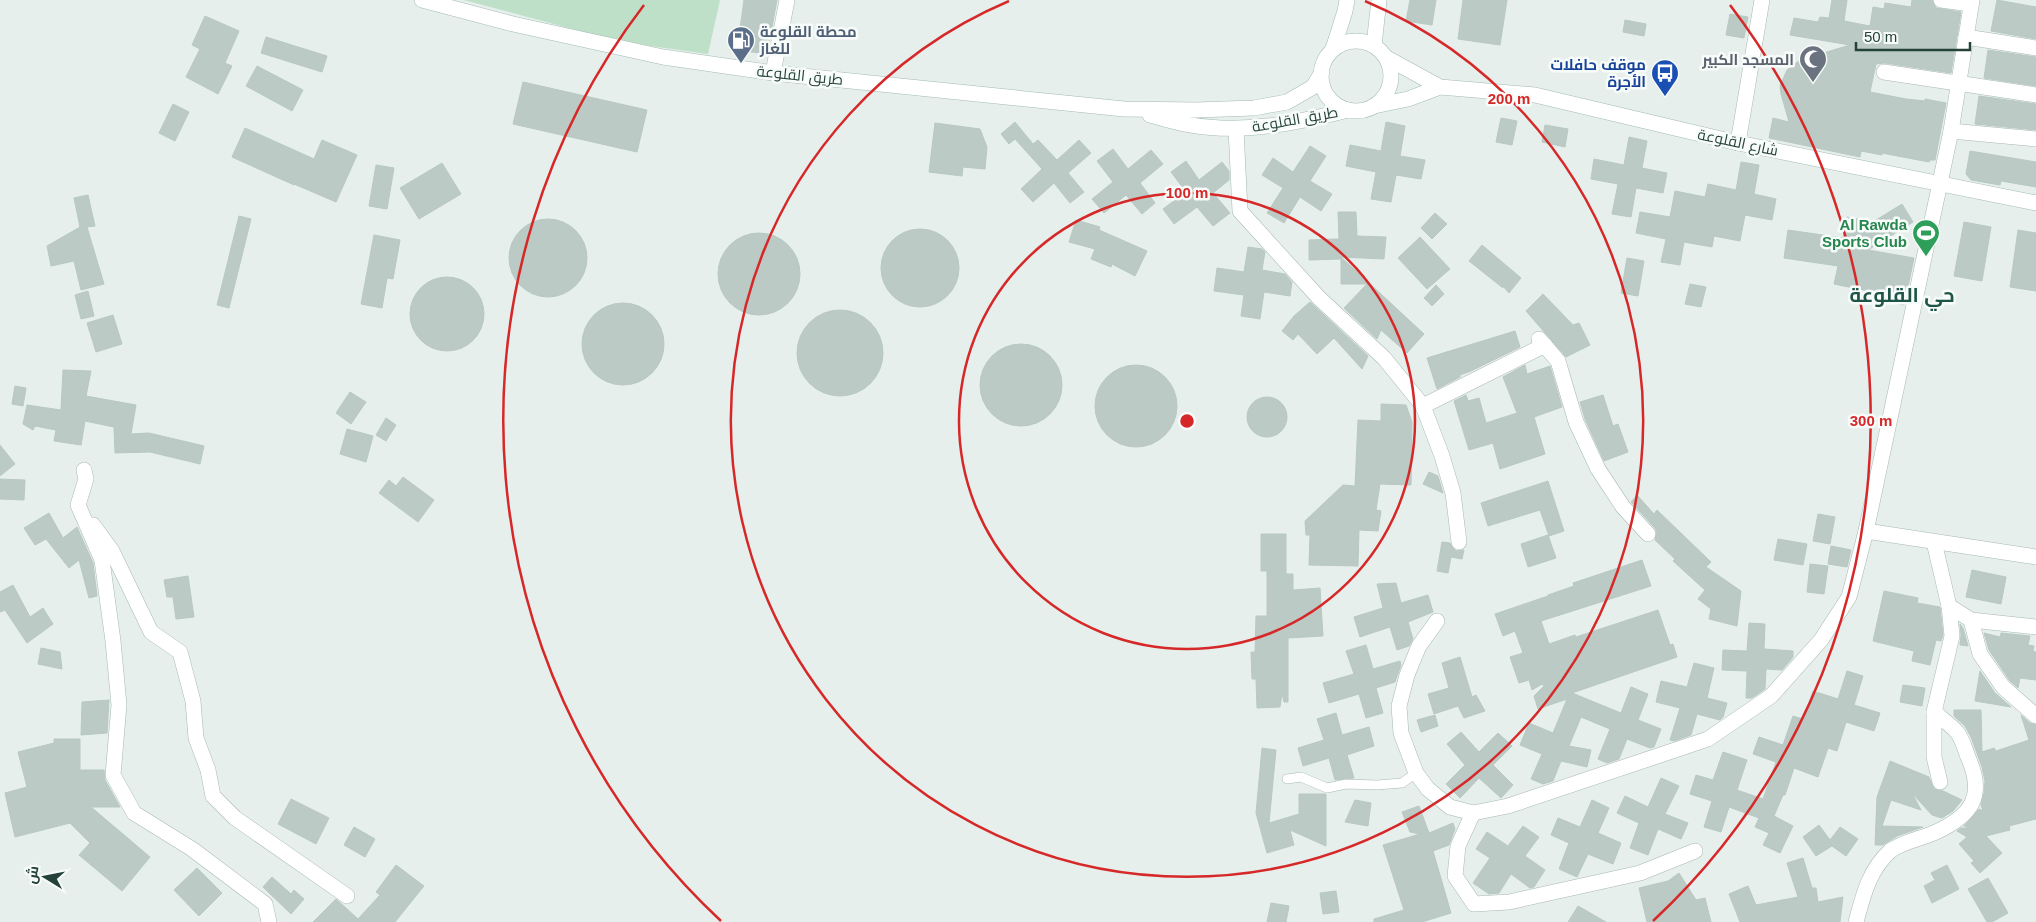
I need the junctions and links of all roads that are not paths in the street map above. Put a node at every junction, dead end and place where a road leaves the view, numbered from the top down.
1 (422, 0) edge
2 (787, 0) edge
3 (1347, 0) edge
4 (1379, 0) edge
5 (1762, 0) edge
6 (1941, 0) edge
7 (1971, 2) edge
8 (1966, 37) junction
9 (1374, 46) junction
10 (2036, 48) edge
11 (1333, 49) junction
12 (1387, 58) junction
13 (1322, 72) junction
14 (1884, 72) dead end
15 (773, 73) junction
16 (1959, 83) junction
17 (1440, 87) junction
18 (2036, 95) edge
19 (1374, 106) junction
20 (1124, 109) junction
21 (1348, 110) junction
22 (1236, 128) junction
23 (1951, 131) junction
24 (2036, 139) edge
25 (1738, 143) junction
26 (1940, 184) junction
27 (2036, 203) edge
28 (1423, 406) junction
29 (84, 470) dead end
30 (78, 505) junction
31 (1866, 531) junction
32 (1648, 534) dead end
33 (1459, 542) dead end
34 (1934, 542) junction
35 (2036, 557) edge
36 (1950, 606) junction
37 (1437, 620) dead end
38 (1971, 620) junction
39 (2036, 627) edge
40 (1934, 712) junction
41 (2036, 716) edge
42 (1416, 773) junction
43 (1287, 779) dead end
44 (1940, 782) dead end
45 (1472, 813) junction
46 (1695, 851) dead end
47 (347, 896) dead end
48 (269, 922) edge
49 (1856, 922) edge

1 - 15 street, طريق القلوعة
2 - 15 street
3 - 11 street
4 - 9 street
5 - 25 street
6 - 7 street
7 - 8 street
8 - 10 street
8 - 16 street
9 - 11 street
9 - 12 street
11 - 13 street
12 - 17 street
12 - 19 street
13 - 20 street, طريق القلوعة
13 - 21 street
14 - 16 street
15 - 20 street, طريق القلوعة
16 - 18 street
16 - 23 street
17 - 19 street
17 - 25 street, شارع القلوعة
19 - 21 street
20 - 22 street, طريق القلوعة
21 - 22 street, طريق القلوعة
22 - 28 street
23 - 24 street
23 - 26 street
25 - 26 street, شارع القلوعة
26 - 27 street, شارع القلوعة
26 - 31 street
28 - 32 street
28 - 33 street
29 - 30 street
30 - 47 street
30 - 48 street
31 - 34 street
31 - 45 street
34 - 35 street
34 - 36 street
36 - 38 street
36 - 40 street
37 - 42 street
38 - 39 street
38 - 41 street
40 - 44 street
40 - 49 street
42 - 43 lane
42 - 45 street
45 - 46 street

